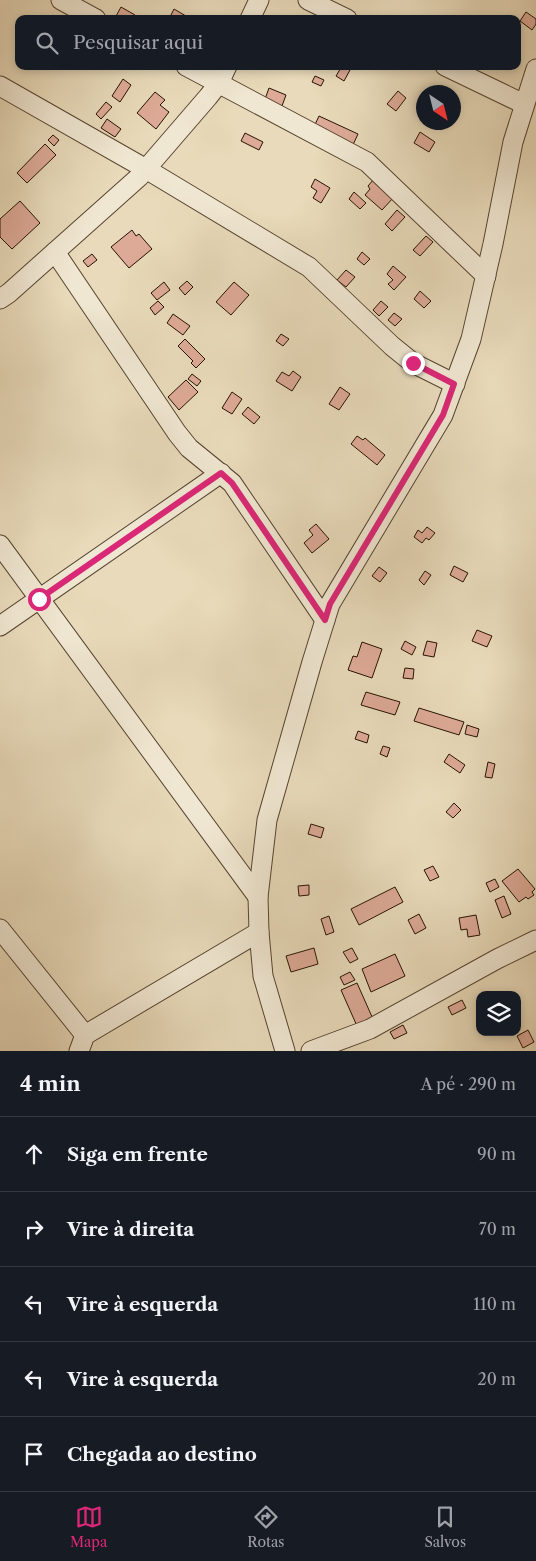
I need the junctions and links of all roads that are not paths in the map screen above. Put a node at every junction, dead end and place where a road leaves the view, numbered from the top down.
1 (61, 0) edge
2 (259, 0) edge
3 (308, 0) edge
4 (89, 15) edge
5 (252, 15) edge
6 (339, 15) edge
7 (536, 69) edge
8 (194, 70) edge
9 (225, 70) edge
10 (453, 70) edge
11 (219, 83) junction
12 (0, 86) edge
13 (524, 104) junction
14 (146, 169) junction
15 (55, 252) junction
16 (486, 276) junction
17 (0, 299) edge
18 (454, 384) junction
19 (221, 473) junction
20 (0, 545) edge
21 (39, 599) junction
22 (325, 620) junction
23 (0, 626) edge
24 (258, 897) junction
25 (0, 929) edge
26 (259, 932) junction
27 (536, 940) edge
28 (82, 1043) edge
29 (285, 1051) edge
30 (311, 1051) edge

1 - 4 street
2 - 5 street
3 - 6 street
7 - 13 street
8 - 11 street
9 - 11 street
10 - 13 street
11 - 14 street
11 - 16 street
12 - 14 street
13 - 16 street
14 - 15 street
14 - 18 street
15 - 17 street
15 - 19 street
16 - 18 street
18 - 22 street
19 - 21 street
19 - 22 street
20 - 21 street
21 - 23 street
21 - 24 street
22 - 24 street
24 - 26 street
25 - 28 street
26 - 28 street
26 - 29 street
27 - 30 street

